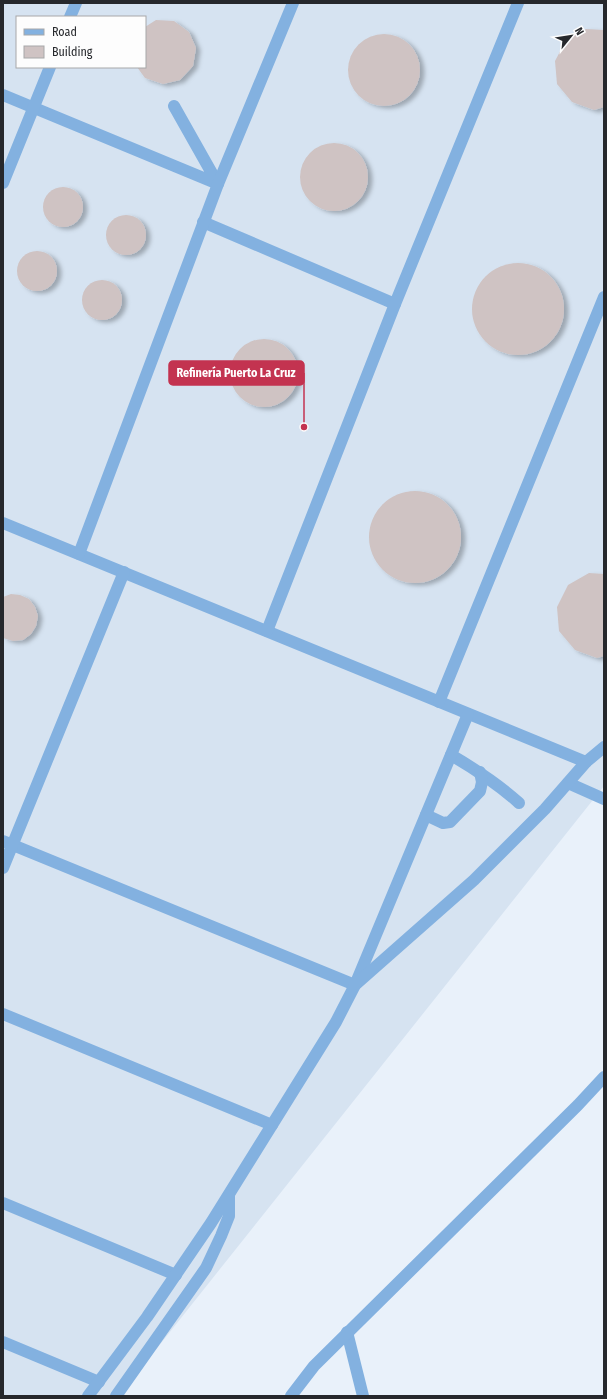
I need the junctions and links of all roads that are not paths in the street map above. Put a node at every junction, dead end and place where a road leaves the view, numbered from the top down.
1 (76, 3) edge
2 (293, 3) edge
3 (518, 3) edge
4 (70, 16) edge
5 (50, 68) edge
6 (3, 95) edge
7 (174, 106) dead end
8 (33, 108) junction
9 (3, 183) edge
10 (218, 184) junction
11 (203, 222) junction
12 (604, 297) edge
13 (394, 304) junction
14 (3, 523) edge
15 (79, 554) junction
16 (124, 572) junction
17 (267, 631) junction
18 (440, 702) junction
19 (468, 714) junction
20 (604, 747) edge
21 (451, 755) junction
22 (586, 762) junction
23 (480, 772) junction
24 (568, 783) junction
25 (604, 799) edge
26 (519, 803) dead end
27 (426, 816) junction
28 (8, 843) edge
29 (3, 868) edge
30 (355, 985) junction
31 (3, 1014) edge
32 (604, 1077) edge
33 (272, 1125) junction
34 (230, 1193) junction
35 (3, 1203) edge
36 (176, 1275) junction
37 (347, 1332) junction
38 (3, 1342) edge
39 (99, 1382) junction
40 (88, 1396) edge
41 (116, 1396) edge
42 (291, 1396) edge
43 (363, 1396) edge

1 - 4 street
2 - 10 street
3 - 13 street
5 - 8 street
6 - 8 street
7 - 10 street
8 - 9 street
8 - 10 street
10 - 11 street
11 - 13 street
11 - 15 street
12 - 18 street
13 - 17 street
14 - 15 street
15 - 16 street
16 - 17 street
16 - 28 street
17 - 18 street
18 - 19 street
19 - 21 street
19 - 22 street
20 - 22 street
21 - 23 street
21 - 27 street
22 - 24 street
23 - 26 street
23 - 27 street
24 - 25 street
24 - 30 street
27 - 30 street
28 - 29 street
28 - 30 street
30 - 33 street
31 - 33 street
32 - 37 street
33 - 34 street
34 - 36 street
34 - 41 street
35 - 36 street
36 - 39 street
37 - 42 street
37 - 43 street
38 - 39 street
39 - 40 street

